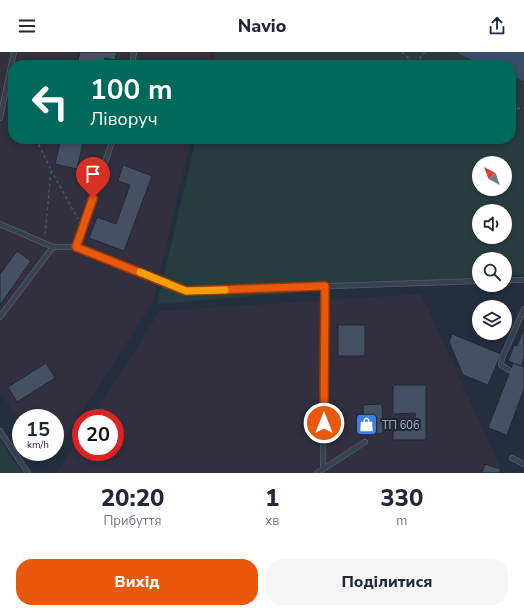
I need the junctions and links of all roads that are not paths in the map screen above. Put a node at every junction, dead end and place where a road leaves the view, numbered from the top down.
1 (8, 80) edge
2 (0, 118) edge
3 (111, 144) edge
4 (0, 224) edge
5 (53, 247) junction
6 (76, 247) junction
7 (512, 280) edge
8 (524, 280) edge
9 (472, 281) edge
10 (325, 286) junction
11 (524, 309) edge
12 (0, 317) edge
13 (509, 370) dead end
14 (0, 431) edge
15 (365, 442) dead end
16 (512, 458) dead end
17 (524, 464) edge
18 (323, 469) junction
19 (28, 473) edge
20 (317, 473) edge

1 - 2 lane
3 - 6 lane
4 - 5 lane
5 - 6 lane
5 - 12 lane
6 - 10 lane
7 - 8 lane
9 - 10 lane
10 - 18 lane
11 - 13 lane
14 - 19 lane
15 - 18 lane
16 - 17 lane
18 - 20 lane

